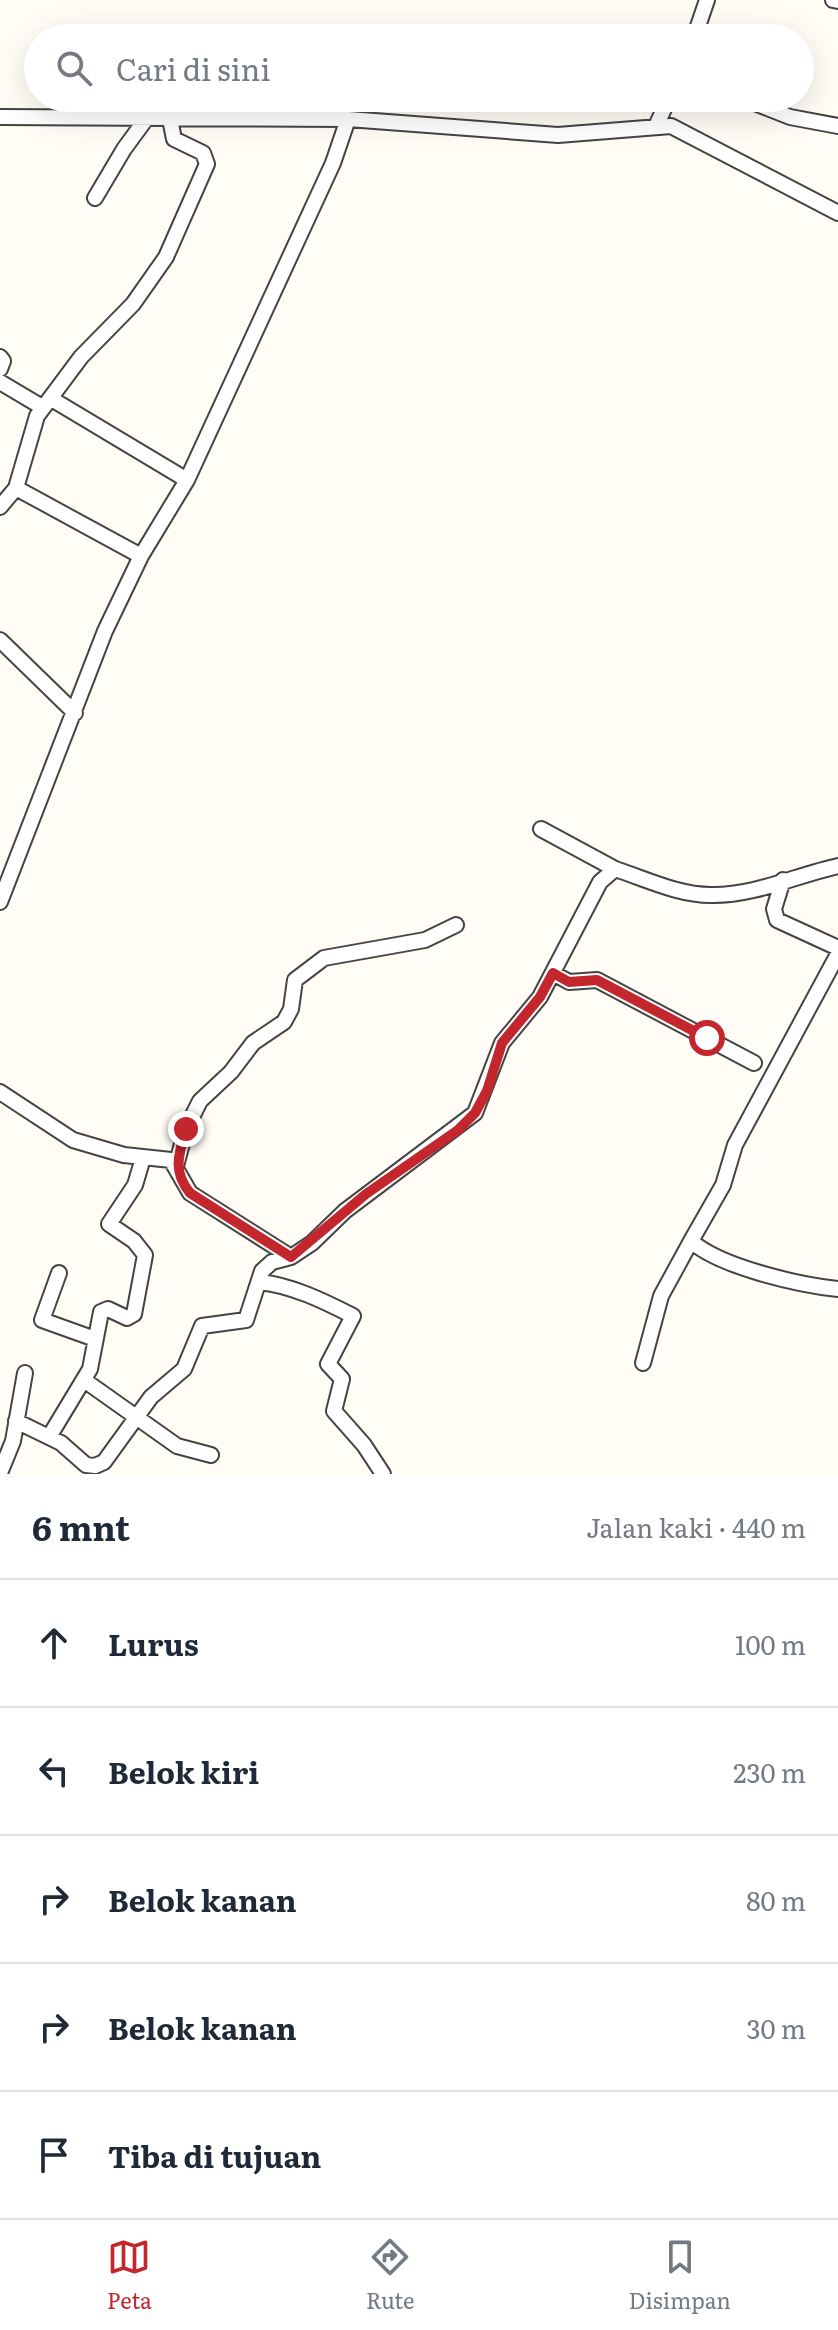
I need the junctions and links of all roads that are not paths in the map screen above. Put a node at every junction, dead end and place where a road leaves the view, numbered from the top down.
1 (707, 0) edge
2 (699, 24) edge
3 (663, 112) edge
4 (777, 112) edge
5 (0, 117) edge
6 (146, 119) junction
7 (170, 119) junction
8 (348, 119) junction
9 (657, 124) junction
10 (838, 126) edge
11 (95, 198) dead end
12 (838, 213) edge
13 (0, 357) edge
14 (0, 369) edge
15 (0, 382) edge
16 (46, 403) junction
17 (187, 480) junction
18 (16, 488) junction
19 (0, 507) edge
20 (141, 556) junction
21 (0, 640) edge
22 (75, 713) junction
23 (541, 829) dead end
24 (838, 866) edge
25 (615, 869) junction
26 (783, 880) junction
27 (0, 902) edge
28 (456, 925) dead end
29 (838, 951) edge
30 (553, 973) junction
31 (754, 1063) dead end
32 (0, 1092) edge
33 (143, 1158) junction
34 (176, 1166) junction
35 (691, 1241) junction
36 (291, 1257) junction
37 (59, 1273) dead end
38 (259, 1282) junction
39 (838, 1289) edge
40 (95, 1339) junction
41 (643, 1363) dead end
42 (25, 1373) dead end
43 (84, 1380) junction
44 (137, 1415) junction
45 (16, 1421) junction
46 (49, 1437) junction
47 (211, 1455) dead end
48 (0, 1473) edge
49 (383, 1474) edge

1 - 2 street
3 - 9 street
4 - 10 street
5 - 6 street
6 - 7 street
6 - 11 street
7 - 8 street
7 - 16 street
8 - 9 street
8 - 17 street
9 - 12 street
13 - 14 street
15 - 16 street
16 - 17 street
16 - 18 street
17 - 20 street
18 - 19 street
18 - 20 street
20 - 22 street
21 - 22 street
22 - 27 street
23 - 25 street
24 - 26 street
25 - 26 street
25 - 30 street
26 - 29 street
28 - 34 street
29 - 35 street
30 - 31 street
30 - 36 street
32 - 33 street
33 - 34 street
33 - 40 street
34 - 36 street
35 - 39 street
35 - 41 street
36 - 38 street
37 - 40 street
38 - 44 street
38 - 49 street
40 - 43 street
42 - 45 street
43 - 44 street
43 - 46 street
44 - 46 street
44 - 47 street
45 - 46 street
45 - 48 street

